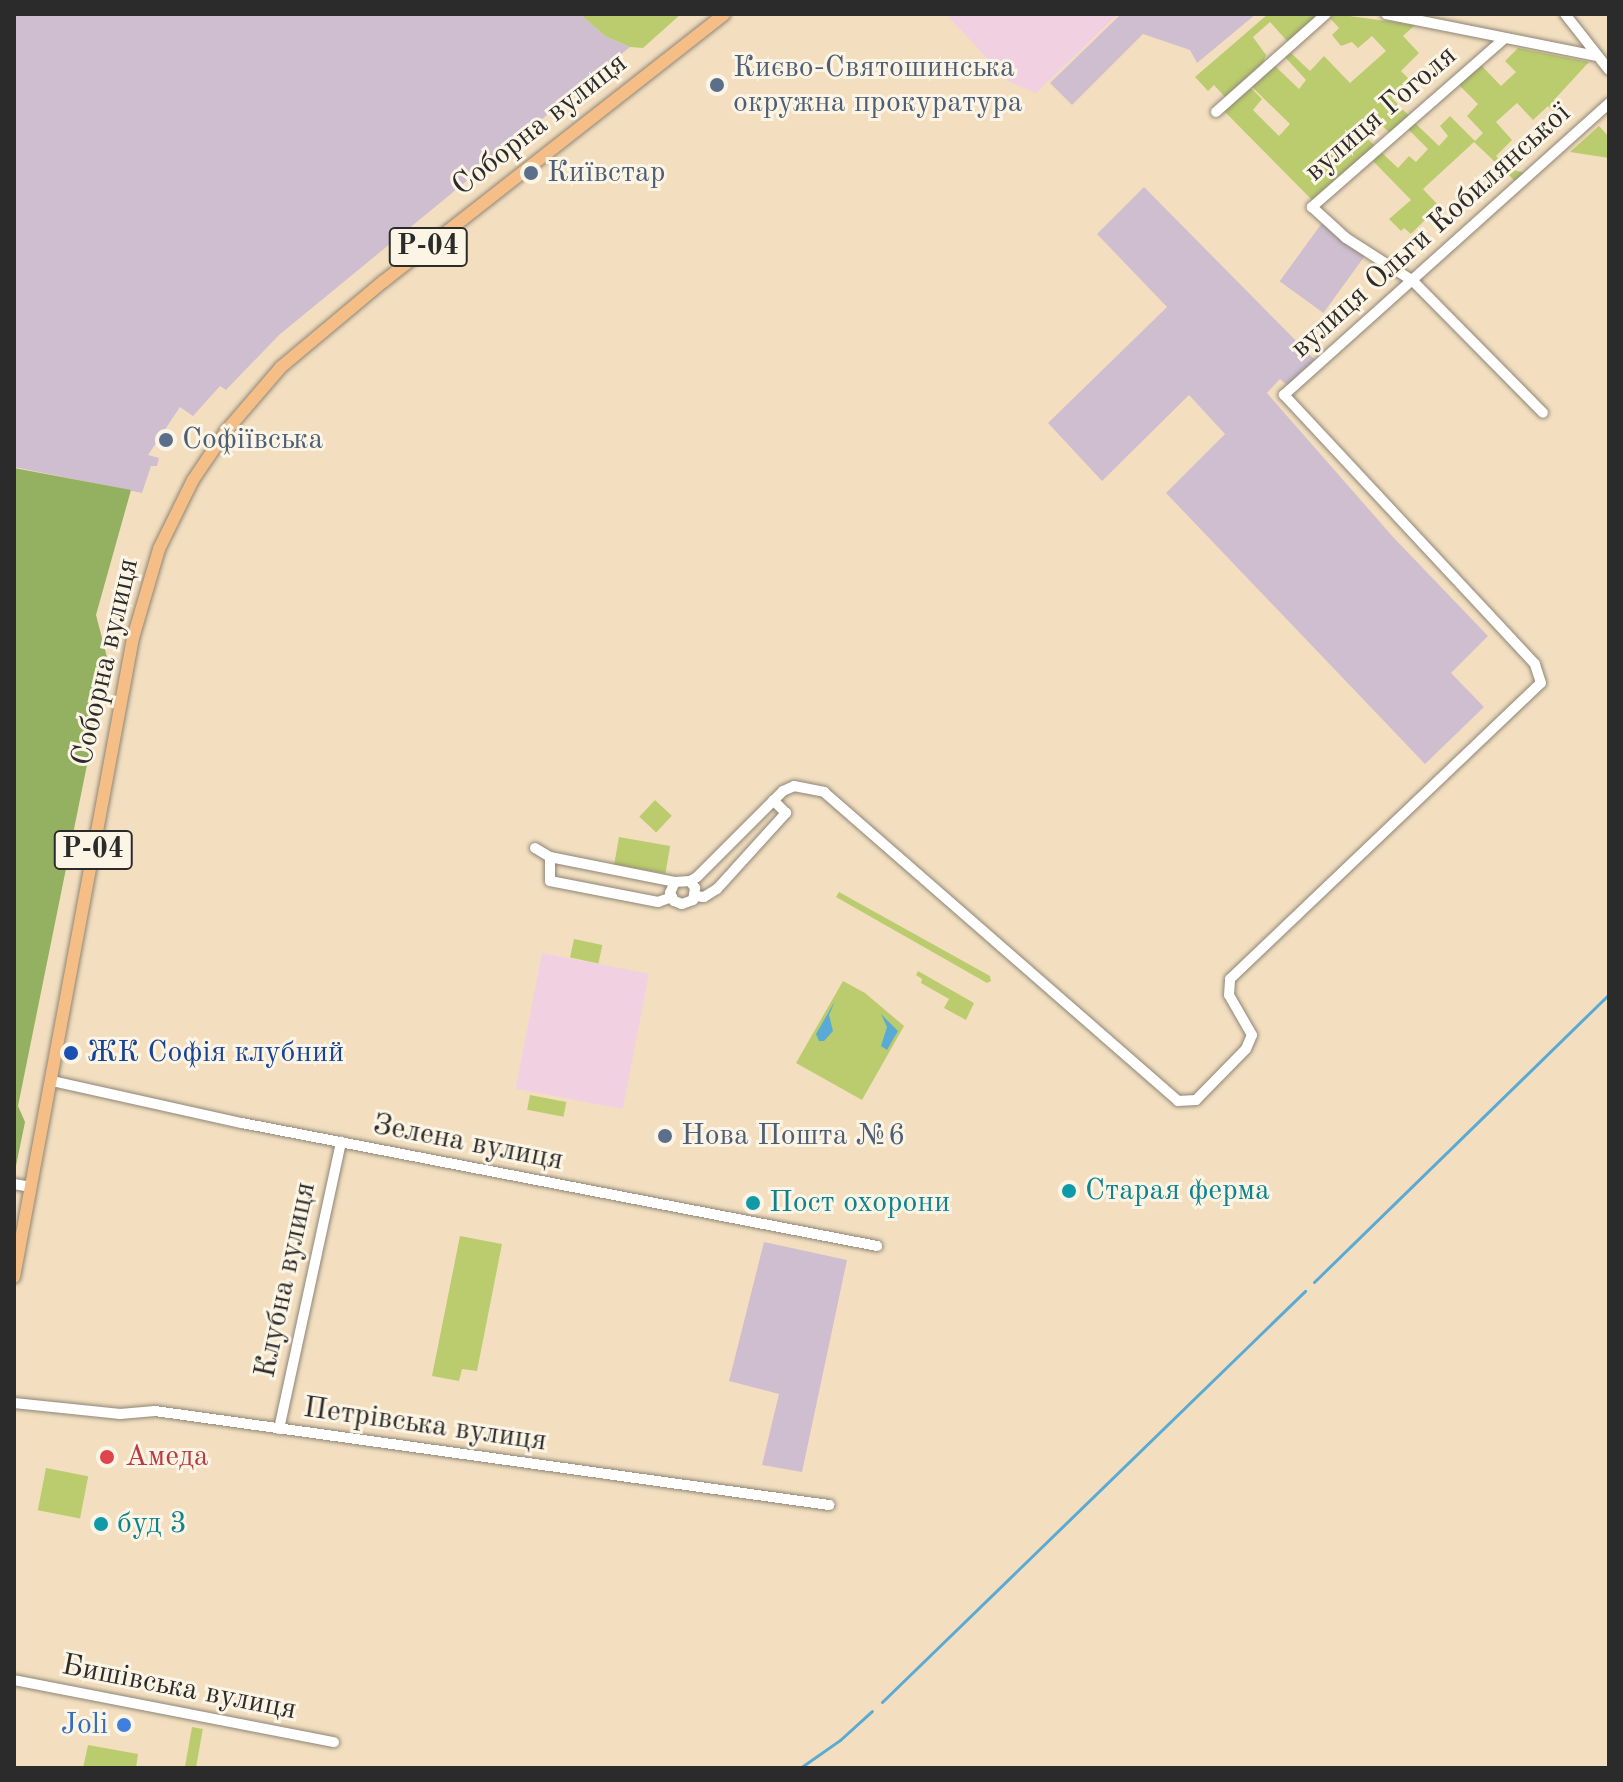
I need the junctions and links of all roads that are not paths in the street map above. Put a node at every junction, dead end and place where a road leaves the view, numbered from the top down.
1 (724, 14) edge
2 (1326, 14) edge
3 (1386, 14) edge
4 (1565, 14) edge
5 (1414, 17) edge
6 (1505, 38) junction
7 (1596, 56) junction
8 (1609, 70) edge
9 (1609, 103) edge
10 (1216, 112) dead end
11 (1413, 281) junction
12 (1543, 413) dead end
13 (773, 800) junction
14 (535, 848) dead end
15 (550, 857) junction
16 (690, 881) junction
17 (675, 882) junction
18 (695, 896) junction
19 (672, 897) junction
20 (52, 1081) junction
21 (341, 1142) junction
22 (14, 1184) edge
23 (31, 1187) junction
24 (877, 1246) dead end
25 (14, 1277) edge
26 (14, 1403) edge
27 (279, 1429) junction
28 (829, 1505) dead end
29 (14, 1680) edge
30 (334, 1742) dead end

1 - 20 main road, Соборна вулиця / Р-04
2 - 10 street
3 - 5 street, вулиця Гоголя
4 - 7 street
5 - 6 street, вулиця Гоголя
6 - 7 street, вулиця Гоголя
6 - 11 street, вулиця Гоголя
7 - 8 street
9 - 11 street, вулиця Ольги Кобилянської
11 - 12 street
11 - 13 street, вулиця Ольги Кобилянської
13 - 16 street
13 - 18 street
14 - 15 street
15 - 17 street
15 - 19 street
16 - 17 street
16 - 18 street
17 - 19 street
18 - 19 street
20 - 21 street, Зелена вулиця
20 - 23 main road, Соборна вулиця / Р-04
21 - 24 street, Зелена вулиця
21 - 27 street, Клубна вулиця
22 - 23 street
23 - 25 main road, Соборна вулиця / Р-04
26 - 27 street, Петрівська вулиця
27 - 28 street, Петрівська вулиця
29 - 30 street, Бишівська вулиця

